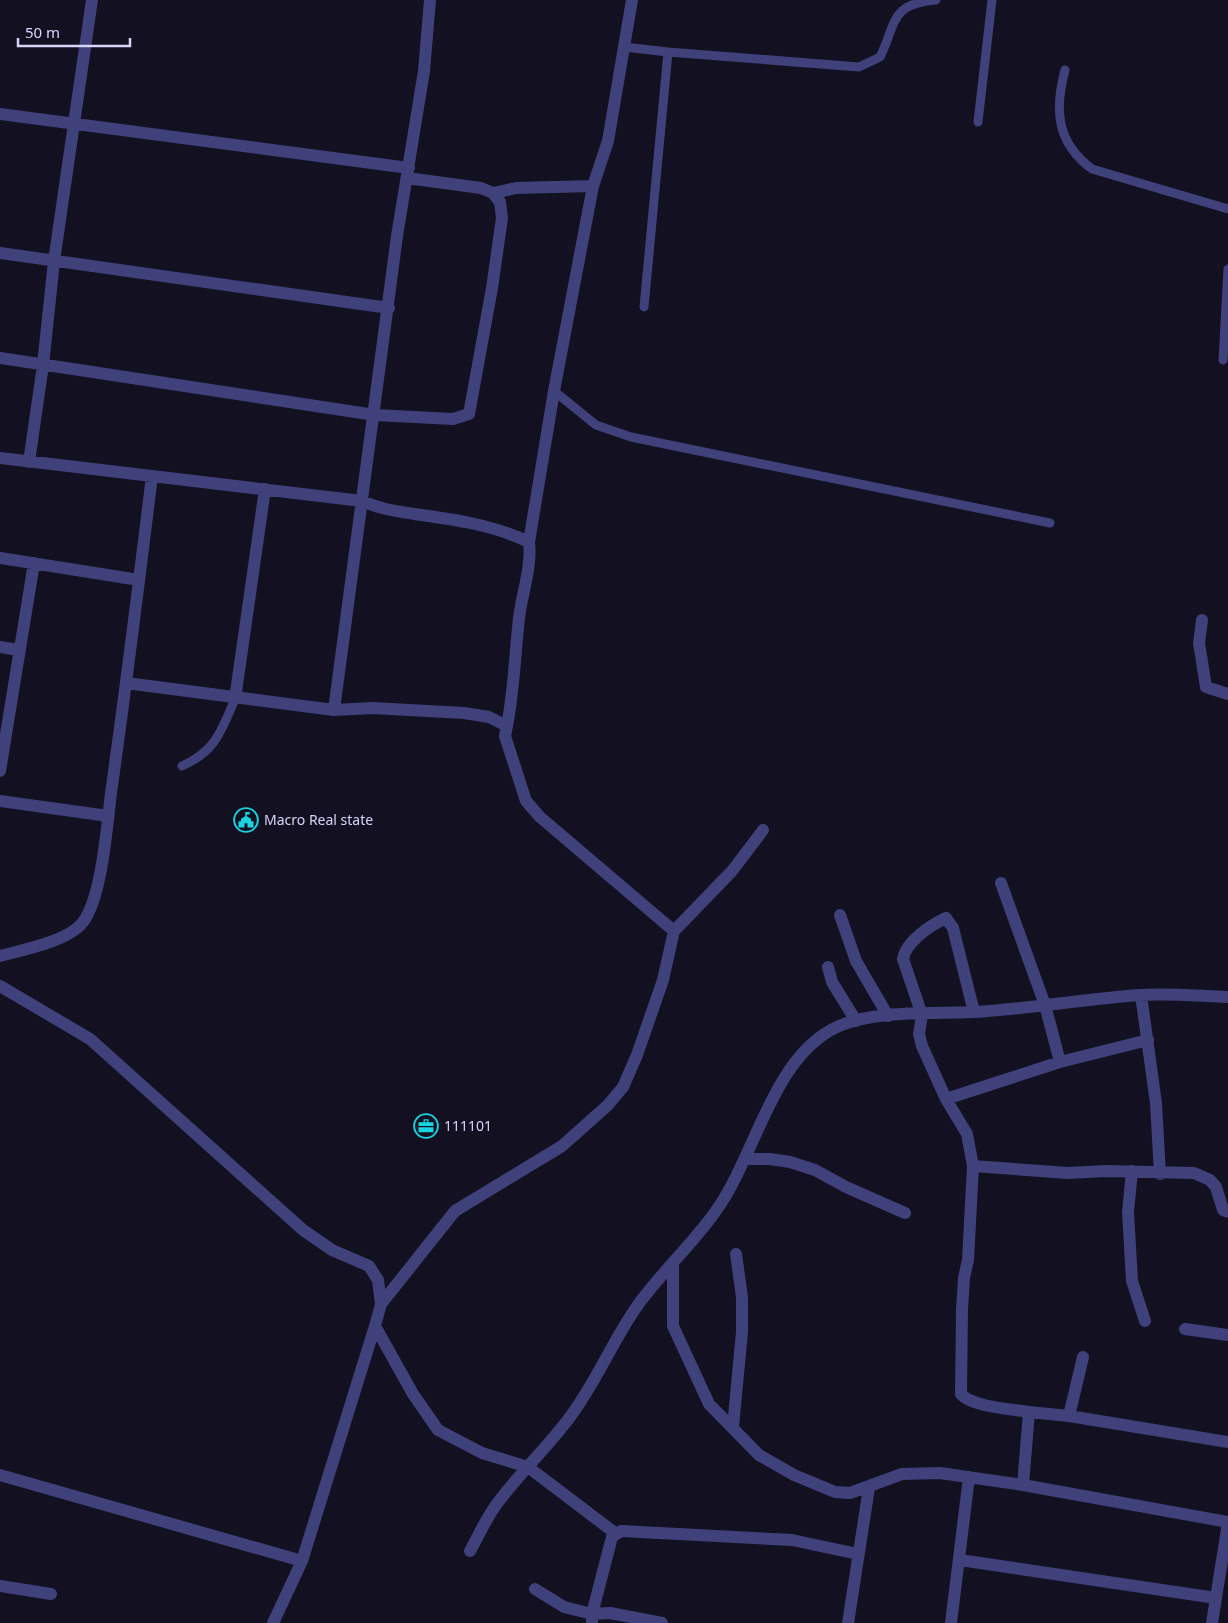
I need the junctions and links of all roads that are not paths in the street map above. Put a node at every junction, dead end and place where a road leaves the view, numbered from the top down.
1 (92, 0) edge
2 (430, 0) edge
3 (632, 0) edge
4 (936, 0) edge
5 (992, 0) edge
6 (624, 47) junction
7 (668, 52) junction
8 (1065, 70) dead end
9 (0, 114) edge
10 (978, 122) dead end
11 (74, 124) junction
12 (408, 173) junction
13 (593, 186) junction
14 (492, 193) junction
15 (1228, 209) edge
16 (0, 253) edge
17 (54, 261) junction
18 (1228, 269) edge
19 (644, 307) dead end
20 (389, 308) junction
21 (0, 358) edge
22 (1223, 360) dead end
23 (43, 365) junction
24 (554, 391) junction
25 (375, 414) junction
26 (0, 458) edge
27 (29, 462) junction
28 (152, 476) junction
29 (265, 489) junction
30 (362, 501) junction
31 (1050, 523) dead end
32 (530, 542) junction
33 (0, 558) edge
34 (34, 563) junction
35 (139, 580) junction
36 (1202, 620) dead end
37 (0, 647) edge
38 (19, 650) junction
39 (126, 684) junction
40 (1228, 694) edge
41 (235, 699) junction
42 (334, 710) junction
43 (507, 726) junction
44 (182, 766) dead end
45 (0, 771) edge
46 (0, 801) edge
47 (108, 816) junction
48 (763, 830) dead end
49 (1001, 883) dead end
50 (840, 915) dead end
51 (674, 931) junction
52 (0, 956) edge
53 (828, 967) dead end
54 (0, 986) edge
55 (1141, 995) junction
56 (1228, 996) edge
57 (1045, 1005) junction
58 (974, 1012) junction
59 (922, 1015) junction
60 (888, 1016) junction
61 (856, 1021) junction
62 (1148, 1040) junction
63 (1060, 1062) junction
64 (946, 1099) junction
65 (745, 1160) junction
66 (973, 1166) junction
67 (1132, 1171) junction
68 (1160, 1174) junction
69 (1228, 1212) edge
70 (905, 1213) dead end
71 (736, 1254) dead end
72 (673, 1263) junction
73 (381, 1304) junction
74 (1145, 1321) dead end
75 (375, 1326) junction
76 (1185, 1329) dead end
77 (1228, 1335) edge
78 (1082, 1357) dead end
79 (1029, 1412) junction
80 (1069, 1416) junction
81 (733, 1427) junction
82 (1228, 1442) edge
83 (528, 1467) junction
84 (0, 1475) edge
85 (969, 1477) junction
86 (1023, 1485) junction
87 (869, 1488) junction
88 (1228, 1523) edge
89 (615, 1533) junction
90 (470, 1551) dead end
91 (858, 1554) junction
92 (960, 1560) junction
93 (302, 1561) junction
94 (0, 1586) edge
95 (535, 1590) dead end
96 (51, 1594) dead end
97 (1216, 1598) junction
98 (592, 1618) edge
99 (274, 1623) edge
100 (662, 1623) edge
101 (848, 1623) edge
102 (951, 1623) edge
103 (1212, 1623) edge

1 - 11 street
2 - 12 street
3 - 6 street
4 - 7 lane
5 - 10 lane
6 - 7 lane
6 - 13 street
7 - 19 lane
8 - 15 lane
9 - 11 street
11 - 12 street
11 - 17 street
12 - 14 street
12 - 20 street
13 - 14 street
13 - 24 street
14 - 25 street
16 - 17 street
17 - 20 street
17 - 23 street
18 - 22 lane
20 - 25 street
21 - 23 street
23 - 25 street
23 - 27 street
24 - 31 lane
24 - 32 street
25 - 30 street
26 - 27 street
27 - 28 street
28 - 29 street
28 - 35 street
29 - 30 street
29 - 41 street
30 - 32 street
30 - 42 street
32 - 43 street
33 - 34 street
34 - 35 street
34 - 38 street
35 - 39 street
36 - 40 street
37 - 38 street
38 - 45 street
39 - 41 street
39 - 47 street
41 - 42 street
41 - 44 lane
42 - 43 street
43 - 51 street
46 - 47 street
47 - 52 street
48 - 51 street
49 - 57 street
50 - 60 street
51 - 73 street
53 - 61 street
54 - 73 street
55 - 56 street
55 - 57 street
55 - 62 street
57 - 58 street
57 - 63 street
58 - 59 street
58 - 59 street
59 - 60 street
59 - 64 street
60 - 61 street
61 - 65 street
62 - 63 street
62 - 68 street
63 - 64 street
64 - 66 street
65 - 70 street
65 - 72 street
66 - 67 street
66 - 79 street
67 - 68 street
67 - 74 street
68 - 69 street
71 - 81 street
72 - 81 street
72 - 83 street
73 - 75 street
75 - 83 street
75 - 93 street
76 - 77 street
78 - 80 street
79 - 80 street
79 - 86 street
80 - 82 street
81 - 87 street
83 - 89 street
83 - 90 street
84 - 93 street
85 - 86 street
85 - 87 street
85 - 92 street
86 - 88 street
87 - 91 street
88 - 97 street
89 - 91 street
89 - 98 street
91 - 101 street
92 - 97 street
92 - 102 street
93 - 99 street
94 - 96 street
95 - 98 street
97 - 103 street
98 - 100 street

